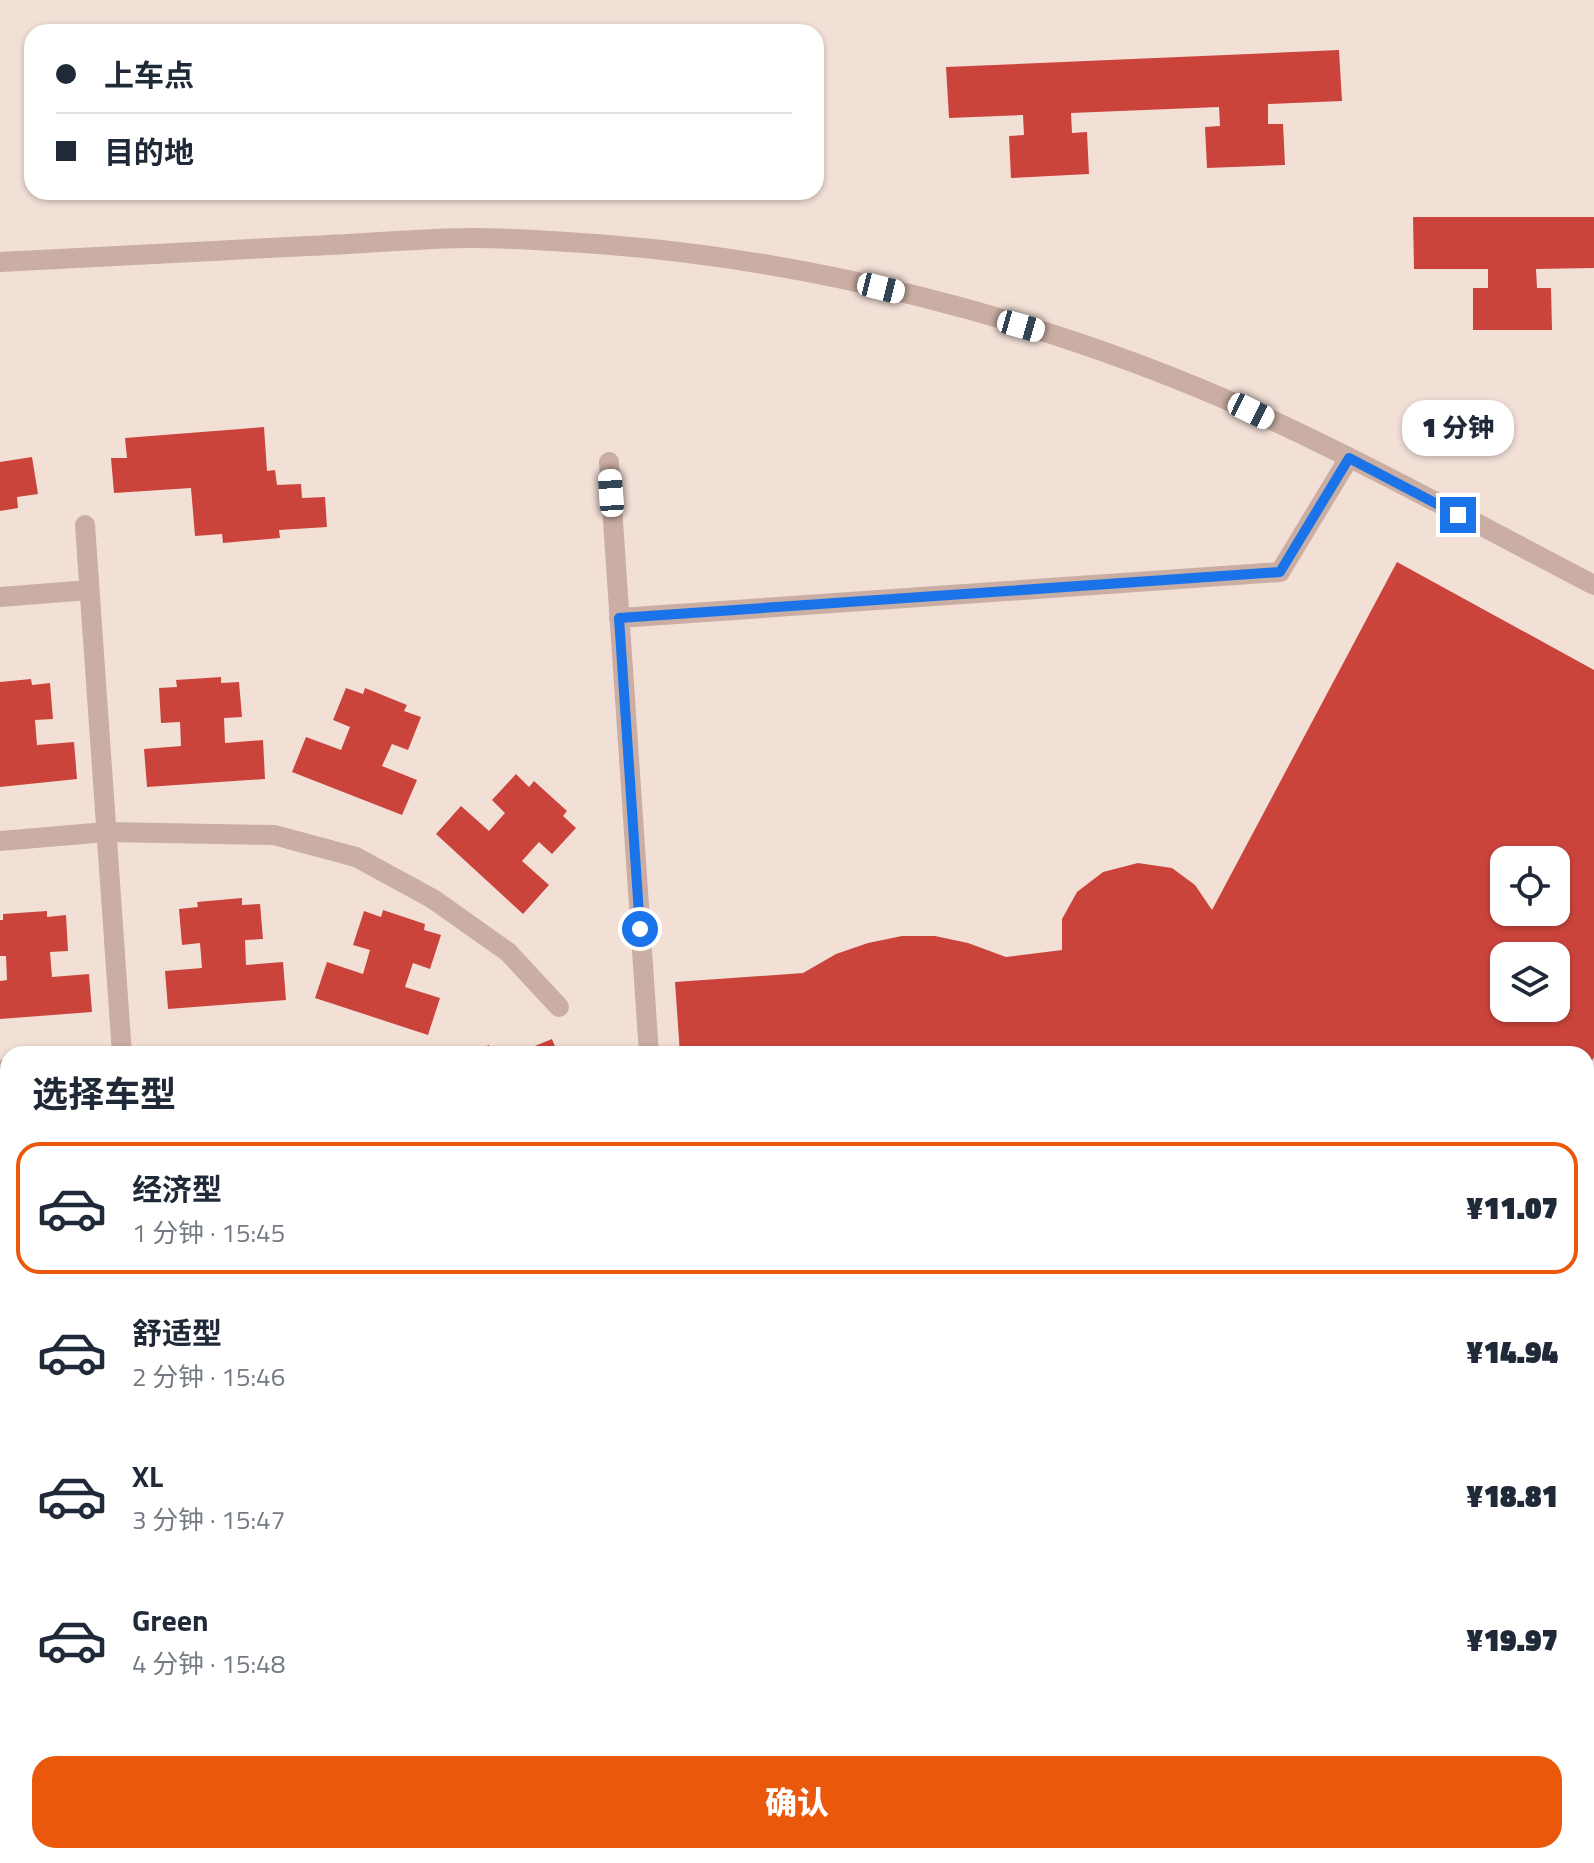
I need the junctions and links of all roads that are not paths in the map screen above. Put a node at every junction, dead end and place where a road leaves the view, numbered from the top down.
1 (0, 262) edge
2 (1349, 458) junction
3 (609, 462) dead end
4 (85, 525) dead end
5 (1594, 585) edge
6 (89, 590) junction
7 (0, 597) edge
8 (619, 618) junction
9 (106, 832) junction
10 (0, 841) edge
11 (559, 1007) dead end
12 (121, 1046) edge
13 (648, 1046) edge

1 - 2 street
2 - 5 street
2 - 8 street
3 - 8 street
4 - 6 street
6 - 7 street
6 - 9 street
8 - 13 street
9 - 10 street
9 - 11 street
9 - 12 street

